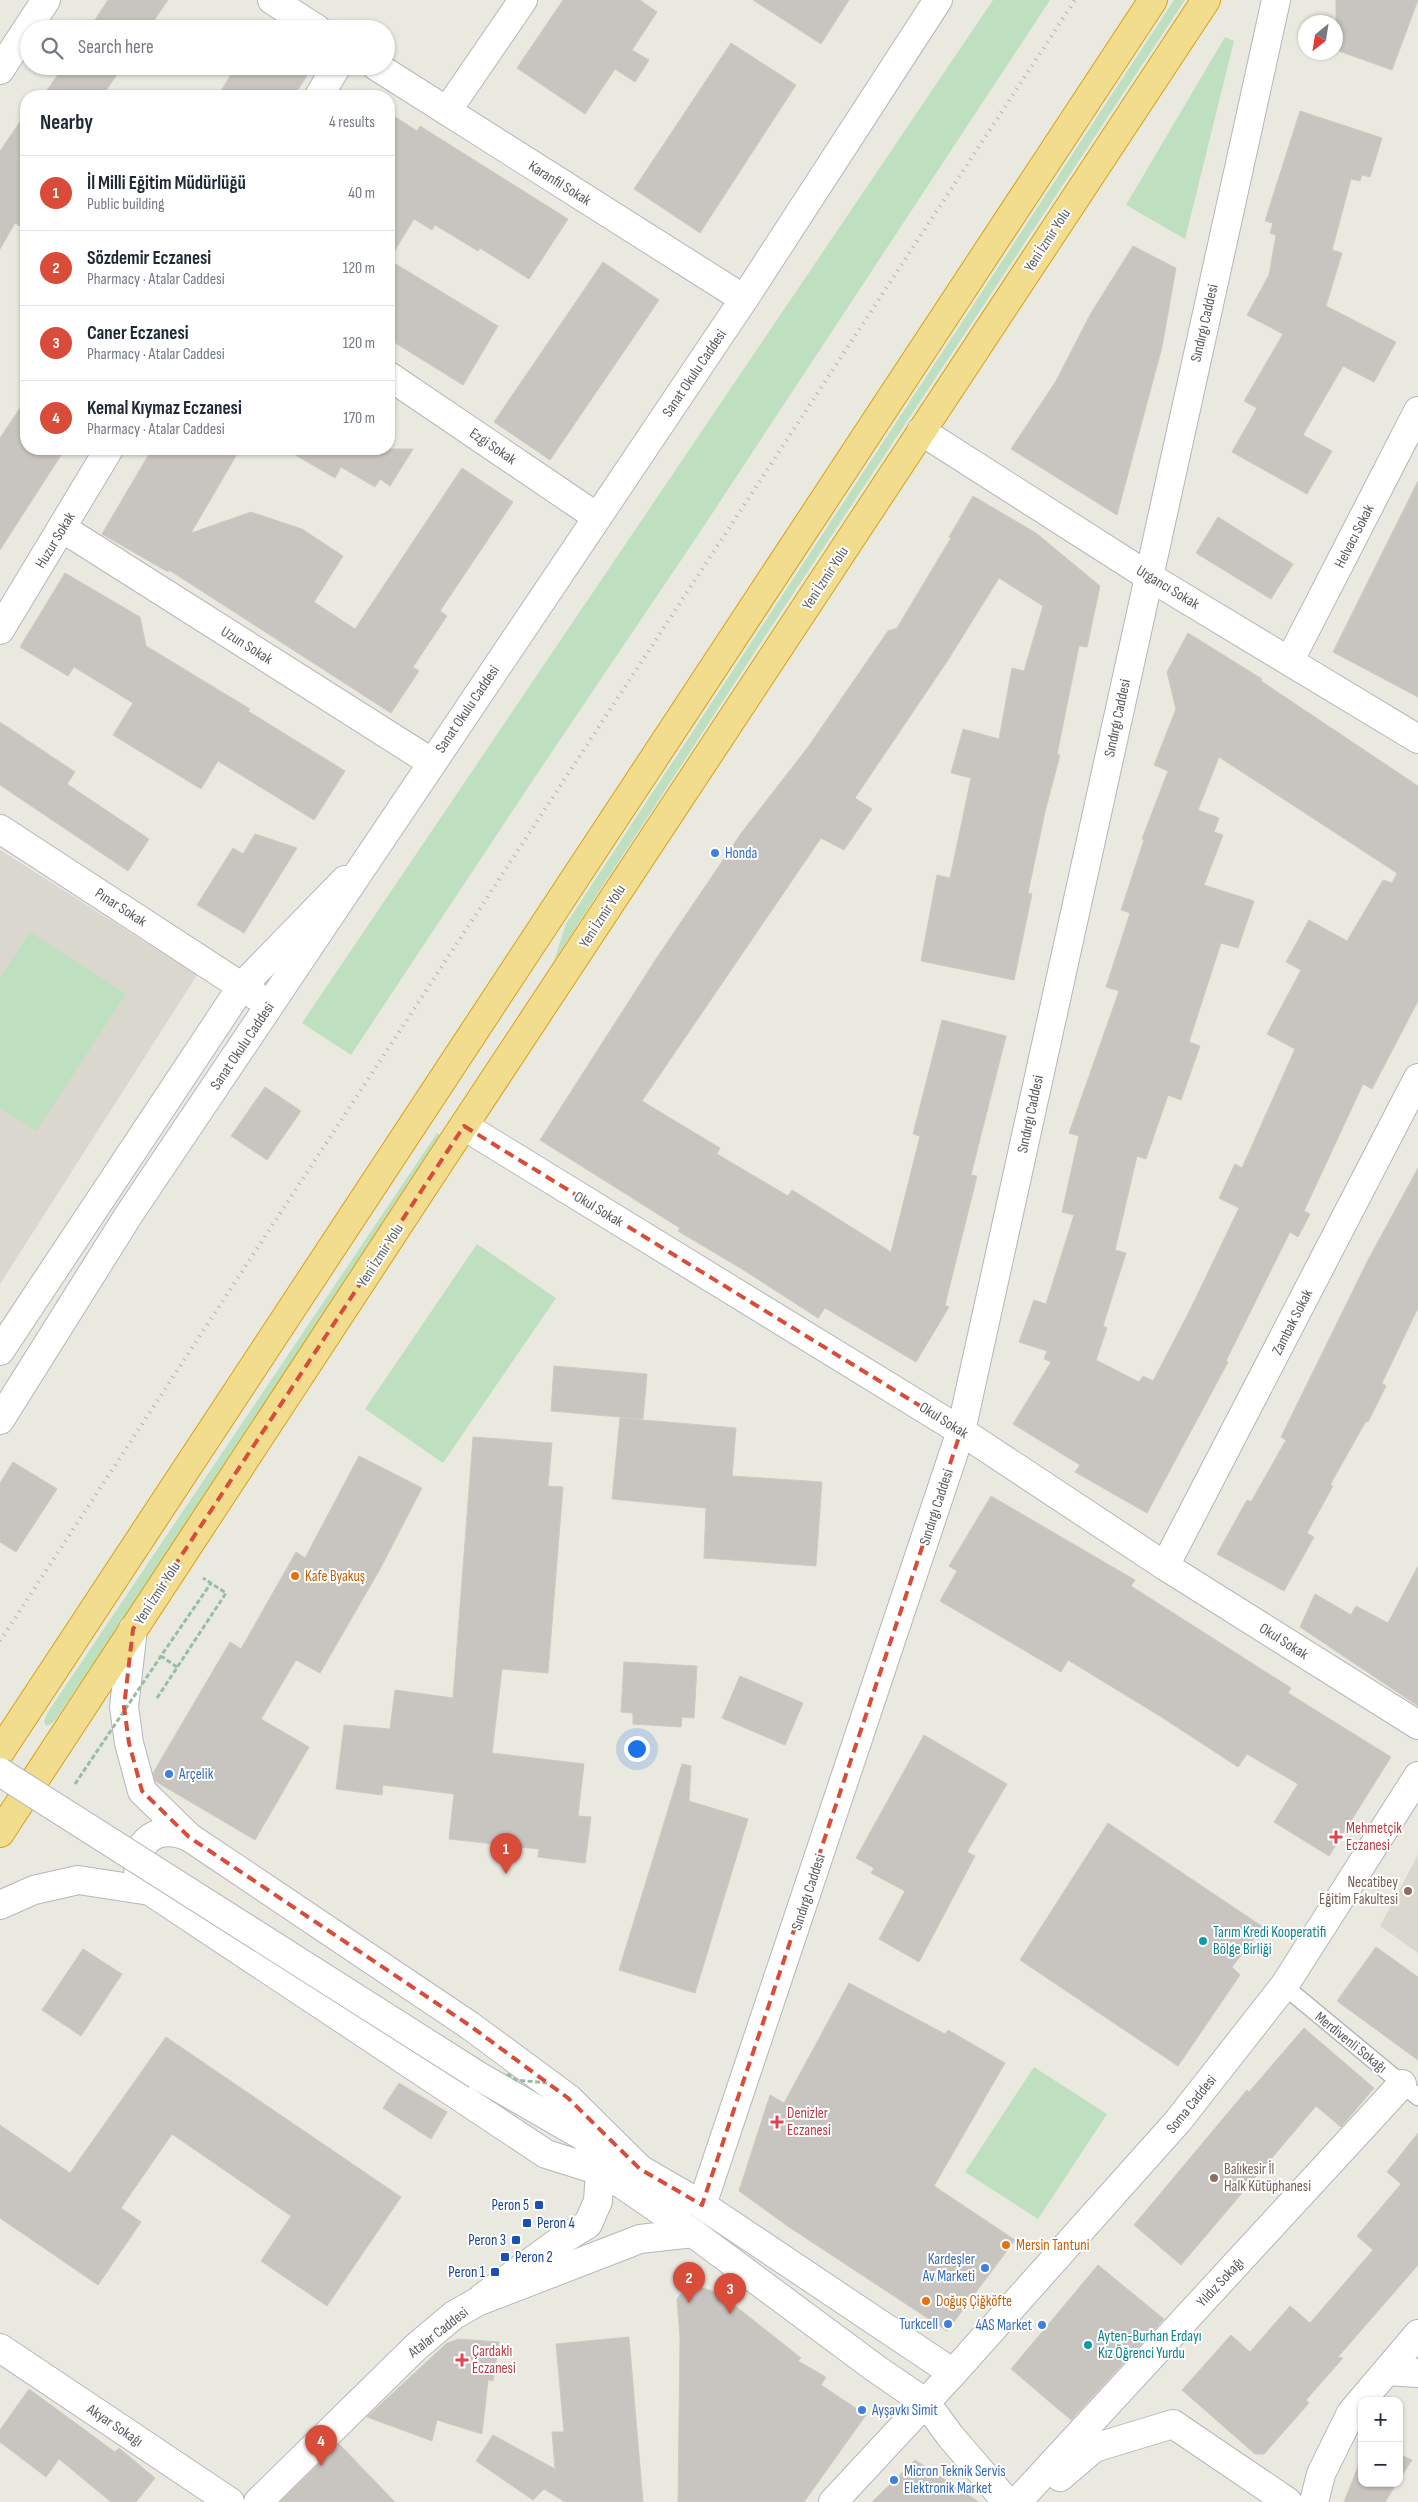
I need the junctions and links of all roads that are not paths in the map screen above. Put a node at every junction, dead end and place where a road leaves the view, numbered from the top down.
1 (46, 0) edge
2 (272, 0) edge
3 (523, 0) edge
4 (938, 0) edge
5 (1153, 0) edge
6 (1206, 0) edge
7 (1276, 0) edge
8 (33, 20) edge
9 (303, 20) edge
10 (20, 40) edge
11 (0, 70) edge
12 (332, 75) edge
13 (390, 75) edge
14 (323, 90) edge
15 (447, 111) junction
16 (744, 299) junction
17 (395, 380) edge
18 (1418, 411) edge
19 (921, 431) junction
20 (106, 455) edge
21 (597, 517) junction
22 (62, 528) junction
23 (1148, 576) junction
24 (0, 630) edge
25 (1290, 660) junction
26 (1418, 738) edge
27 (431, 762) junction
28 (0, 828) edge
29 (366, 859) junction
30 (242, 986) junction
31 (270, 1005) junction
32 (1418, 1078) edge
33 (427, 1103) junction
34 (464, 1126) junction
35 (0, 1351) edge
36 (0, 1420) edge
37 (961, 1431) junction
38 (1165, 1566) junction
39 (133, 1628) junction
40 (1418, 1725) edge
41 (0, 1752) edge
42 (0, 1772) edge
43 (1418, 1776) edge
44 (0, 1833) edge
45 (189, 1837) junction
46 (150, 1891) junction
47 (0, 1905) edge
48 (1284, 1986) junction
49 (478, 2075) junction
50 (1410, 2090) edge
51 (640, 2169) junction
52 (600, 2171) junction
53 (702, 2205) junction
54 (693, 2233) junction
55 (477, 2302) junction
56 (1418, 2334) edge
57 (4, 2358) edge
58 (1387, 2370) junction
59 (953, 2373) junction
60 (1418, 2374) edge
61 (926, 2403) junction
62 (269, 2498) edge
63 (230, 2502) edge
64 (834, 2502) edge
65 (1008, 2502) edge
66 (1016, 2502) edge
67 (1026, 2502) edge
68 (1288, 2502) edge
69 (1314, 2502) edge

1 - 8 street
2 - 9 street
3 - 15 street
4 - 16 street, Sanat Okulu Caddesi
5 - 33 highway
6 - 19 highway, Yeni İzmir Yolu
7 - 23 street, Sındırgı Caddesi
10 - 11 street
12 - 14 street
13 - 15 street, Karanfil Sokak
15 - 16 street, Karanfil Sokak
16 - 21 street, Sanat Okulu Caddesi
17 - 21 street, Ezgi Sokak
18 - 25 street, Helvacı Sokak
19 - 23 street, Urgancı Sokak
19 - 34 highway, Yeni İzmir Yolu
20 - 22 street, Huzur Sokak
21 - 27 street, Sanat Okulu Caddesi
22 - 24 street, Huzur Sokak
22 - 27 street, Uzun Sokak
23 - 25 street, Urgancı Sokak
23 - 37 street, Sındırgı Caddesi
25 - 26 street, Urgancı Sokak
27 - 29 street, Sanat Okulu Caddesi
28 - 30 street, Pınar Sokak
29 - 30 street
29 - 31 street, Sanat Okulu Caddesi
30 - 31 street, Pınar Sokak
30 - 35 street
31 - 36 street, Sanat Okulu Caddesi
32 - 38 street, Zambak Sokak
33 - 34 highway
33 - 41 highway
34 - 37 street, Okul Sokak
34 - 39 highway, Yeni İzmir Yolu
37 - 38 street, Okul Sokak
37 - 53 street, Sındırgı Caddesi
38 - 40 street, Okul Sokak
39 - 44 highway, Yeni İzmir Yolu
39 - 45 street
42 - 49 street, bridge
43 - 48 street, Soma Caddesi
45 - 46 street
45 - 51 street
46 - 47 street
46 - 52 street
48 - 50 lane, Merdivenli Sokağı
48 - 59 street, Soma Caddesi
49 - 51 street
49 - 52 street
50 - 66 street, Yıldız Sokağı
51 - 53 street
52 - 54 street
52 - 55 street
53 - 59 street
54 - 55 street, Atalar Caddesi
54 - 61 street
55 - 62 street, Atalar Caddesi
56 - 58 street
57 - 63 street, Akyar Sokağı
58 - 60 street
58 - 69 street
59 - 61 street, Soma Caddesi
61 - 64 street, Soma Caddesi
61 - 65 street
67 - 68 street

